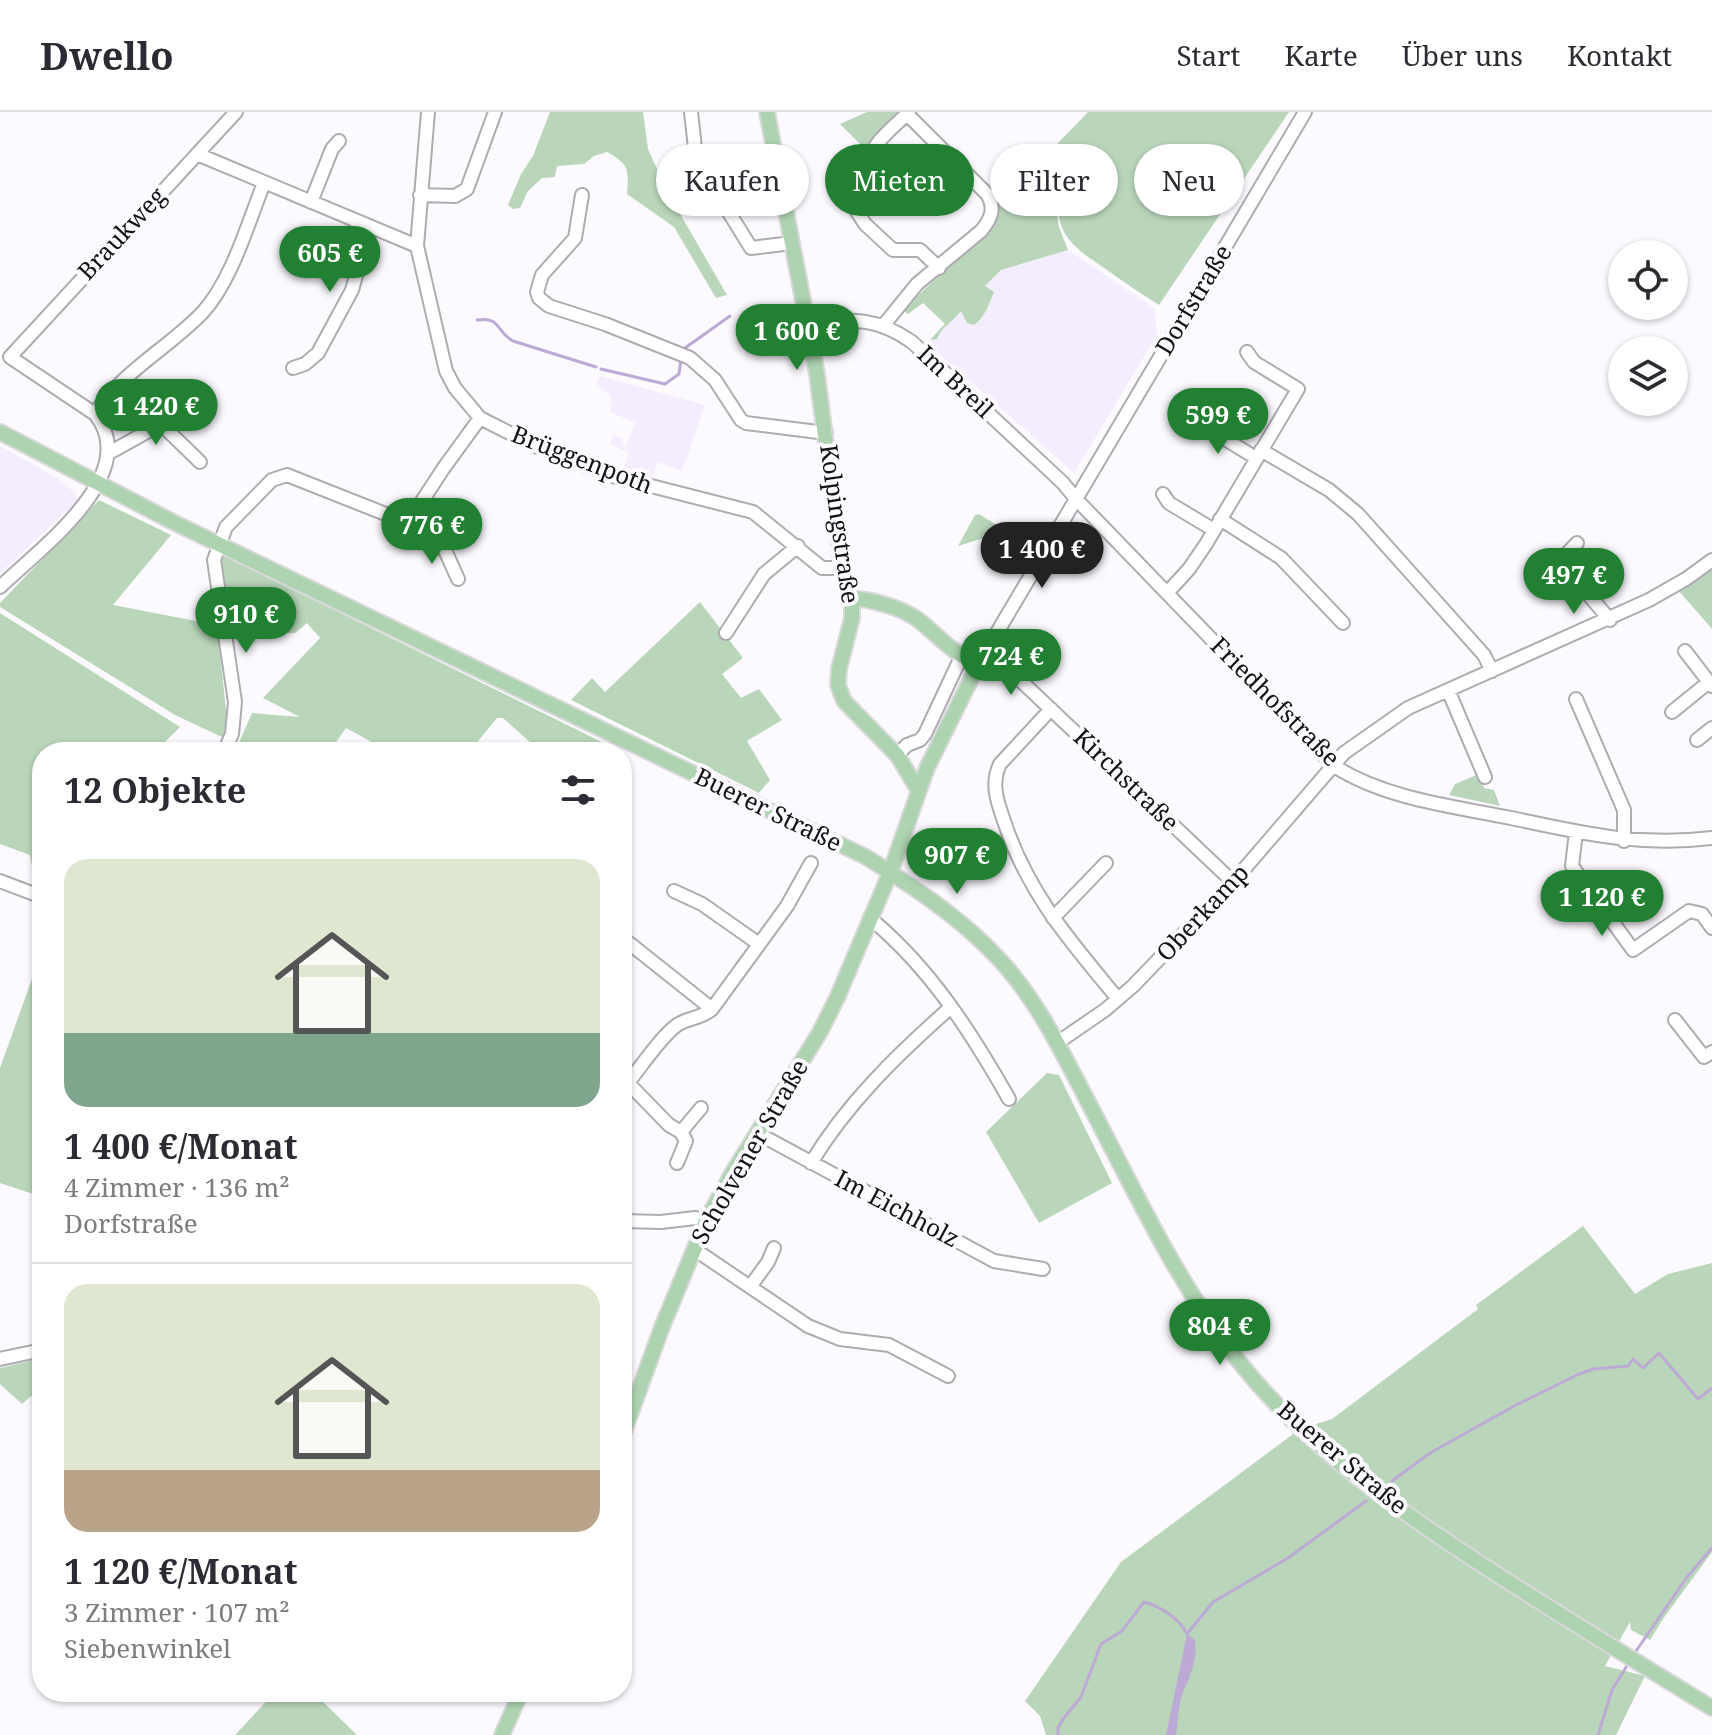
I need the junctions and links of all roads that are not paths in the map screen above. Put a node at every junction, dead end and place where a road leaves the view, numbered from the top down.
1 (236, 112) edge
2 (428, 112) edge
3 (495, 112) edge
4 (691, 112) edge
5 (767, 112) edge
6 (1305, 112) edge
7 (908, 113) edge
8 (339, 141) dead end
9 (197, 154) junction
10 (264, 183) junction
11 (420, 195) junction
12 (582, 195) dead end
13 (311, 202) junction
14 (357, 221) junction
15 (792, 243) junction
16 (417, 246) junction
17 (939, 268) junction
18 (807, 324) junction
19 (883, 326) junction
20 (1247, 352) dead end
21 (293, 368) dead end
22 (95, 414) junction
23 (480, 418) junction
24 (1206, 423) dead end
25 (0, 432) edge
26 (826, 433) junction
27 (109, 453) junction
28 (1259, 454) junction
29 (200, 462) dead end
30 (97, 485) junction
31 (1163, 494) dead end
32 (1076, 499) junction
33 (405, 521) junction
34 (1217, 524) junction
35 (219, 543) junction
36 (1577, 543) dead end
37 (798, 546) junction
38 (1712, 560) edge
39 (842, 568) junction
40 (458, 579) dead end
41 (0, 587) edge
42 (1167, 593) junction
43 (849, 598) junction
44 (1610, 620) junction
45 (1343, 623) dead end
46 (726, 633) dead end
47 (1685, 651) dead end
48 (962, 655) junction
49 (979, 663) junction
50 (1492, 671) junction
51 (1710, 684) edge
52 (1448, 690) junction
53 (1576, 699) dead end
54 (1051, 709) junction
55 (1672, 712) dead end
56 (1712, 728) edge
57 (1697, 740) dead end
58 (228, 742) edge
59 (629, 742) edge
60 (632, 743) edge
61 (897, 755) junction
62 (1334, 766) junction
63 (1485, 777) dead end
64 (919, 791) junction
65 (1576, 832) junction
66 (1712, 838) edge
67 (1624, 841) junction
68 (811, 863) dead end
69 (1106, 863) dead end
70 (890, 873) junction
71 (0, 881) edge
72 (1233, 882) junction
73 (674, 891) dead end
74 (32, 893) edge
75 (1053, 918) junction
76 (871, 919) junction
77 (1712, 928) edge
78 (759, 944) junction
79 (632, 945) edge
80 (1118, 999) junction
81 (951, 1007) junction
82 (712, 1009) junction
83 (1675, 1020) dead end
84 (1057, 1043) junction
85 (1712, 1052) edge
86 (632, 1079) edge
87 (632, 1093) edge
88 (1009, 1099) dead end
89 (701, 1108) dead end
90 (681, 1132) junction
91 (757, 1133) junction
92 (677, 1163) dead end
93 (811, 1163) junction
94 (632, 1221) edge
95 (706, 1221) junction
96 (774, 1248) dead end
97 (694, 1249) junction
98 (1043, 1269) dead end
99 (750, 1287) junction
100 (32, 1352) edge
101 (0, 1359) edge
102 (948, 1376) dead end
103 (632, 1411) edge
104 (517, 1702) edge
105 (1712, 1708) edge
106 (502, 1735) edge

1 - 9 street, Braukweg
2 - 11 street, Brüggenpoth
3 - 11 street
4 - 15 street
5 - 15 main road, Kolpingstraße
6 - 32 street, Dorfstraße
7 - 17 street
7 - 17 street
8 - 13 street
9 - 10 street
9 - 22 street, Braukweg
10 - 13 street
10 - 22 street
11 - 16 street, Brüggenpoth
12 - 26 street
13 - 14 street
14 - 16 street
14 - 21 street
15 - 18 main road, Kolpingstraße
16 - 23 street, Brüggenpoth
17 - 19 street
18 - 19 street, Im Breil
18 - 26 main road, Kolpingstraße
19 - 32 street, Im Breil
20 - 28 street
22 - 27 street
23 - 33 street
23 - 37 street, Brüggenpoth
24 - 28 street
25 - 30 main road, Buerer Straße
26 - 39 main road, Kolpingstraße
27 - 29 street
27 - 30 street
28 - 34 street
28 - 50 street
30 - 35 main road, Buerer Straße
30 - 41 street
31 - 34 street
32 - 42 street, Friedhofstraße
32 - 49 street, Dorfstraße
33 - 35 street
33 - 40 street
34 - 42 street
34 - 45 street
35 - 58 street
35 - 59 main road, Buerer Straße
36 - 44 street
37 - 39 street, Brüggenpoth
37 - 46 street
38 - 44 street, Oberkamp
39 - 43 main road, Kolpingstraße
42 - 62 street, Friedhofstraße
43 - 48 main road, Kirchstraße
43 - 61 main road, Kolpingstraße
44 - 50 street, Oberkamp
47 - 51 street
48 - 49 main road, Kirchstraße
48 - 61 street
49 - 54 street, Kirchstraße
49 - 64 main road, Dorfstraße
50 - 52 street, Oberkamp
51 - 55 street
52 - 62 street, Oberkamp
52 - 63 street
53 - 67 street
54 - 72 street, Kirchstraße
54 - 75 street
56 - 57 street
60 - 70 main road, Buerer Straße
61 - 64 main road, Kolpingstraße
62 - 65 street, Friedhofstraße
62 - 72 street, Oberkamp
64 - 70 main road, Dorfstraße
65 - 67 street, Friedhofstraße
65 - 77 street
66 - 67 street, Friedhofstraße
68 - 78 street
69 - 75 street
70 - 76 main road, Scholvener Straße
70 - 84 main road, Buerer Straße
71 - 74 street
72 - 80 street, Oberkamp
73 - 78 street
75 - 80 street
76 - 81 street
76 - 91 main road, Scholvener Straße
78 - 82 street
79 - 82 street
80 - 84 street, Oberkamp
81 - 88 street
81 - 93 street
82 - 86 street
83 - 85 street
84 - 105 main road, Buerer Straße
87 - 90 street
89 - 90 street
90 - 92 street
91 - 93 street, Im Eichholz
91 - 95 main road, Scholvener Straße
93 - 98 street, Im Eichholz
94 - 95 street
95 - 97 main road, Scholvener Straße
96 - 99 street
97 - 99 street
97 - 103 main road, Scholvener Straße
99 - 102 street
100 - 101 street
104 - 106 main road

